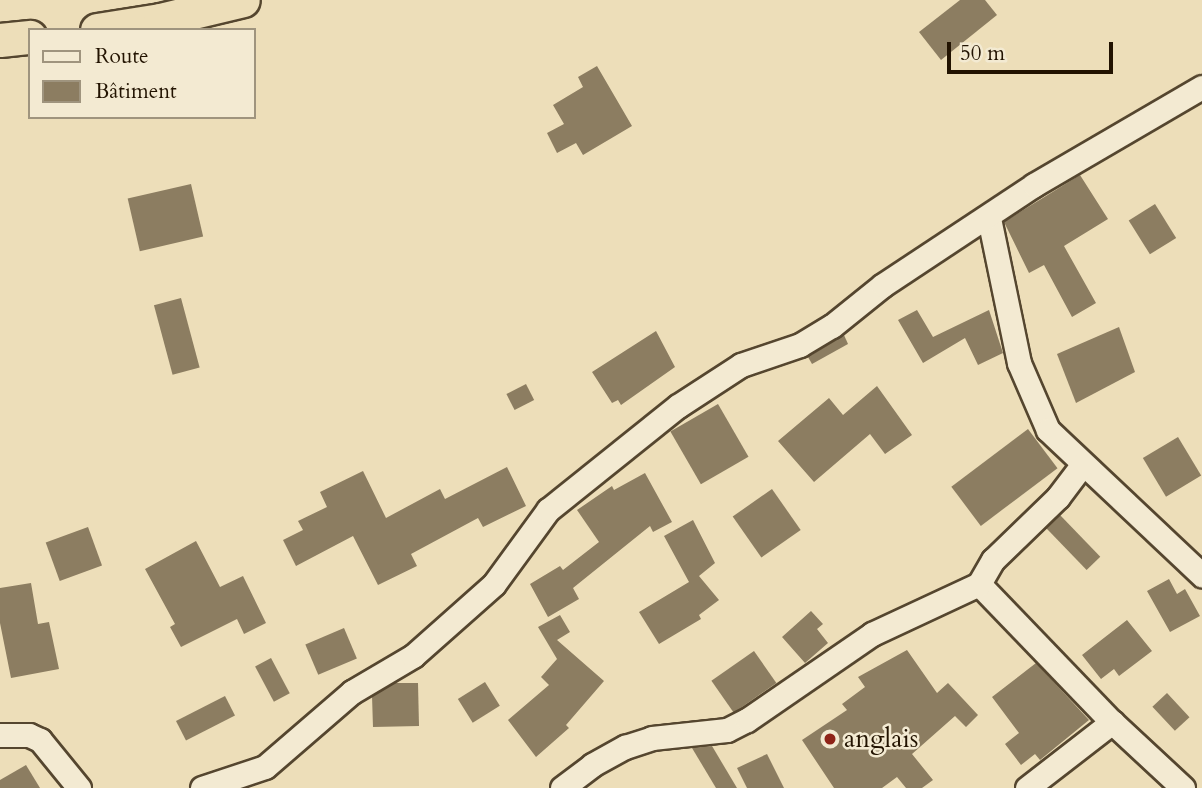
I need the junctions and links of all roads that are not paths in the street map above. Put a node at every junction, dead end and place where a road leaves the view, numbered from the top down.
1 (243, 0) edge
2 (110, 28) edge
3 (28, 37) edge
4 (0, 40) edge
5 (1202, 87) edge
6 (989, 218) junction
7 (1082, 466) junction
8 (1202, 575) edge
9 (979, 584) junction
10 (1112, 722) junction
11 (0, 734) edge
12 (79, 788) edge
13 (202, 788) edge
14 (562, 788) edge
15 (1027, 788) edge
16 (1182, 788) edge

1 - 2 highway
3 - 4 highway
5 - 6 street
6 - 7 street
6 - 13 street
7 - 8 street
7 - 9 street
9 - 10 street
9 - 14 street
10 - 15 street
10 - 16 street
11 - 12 street

